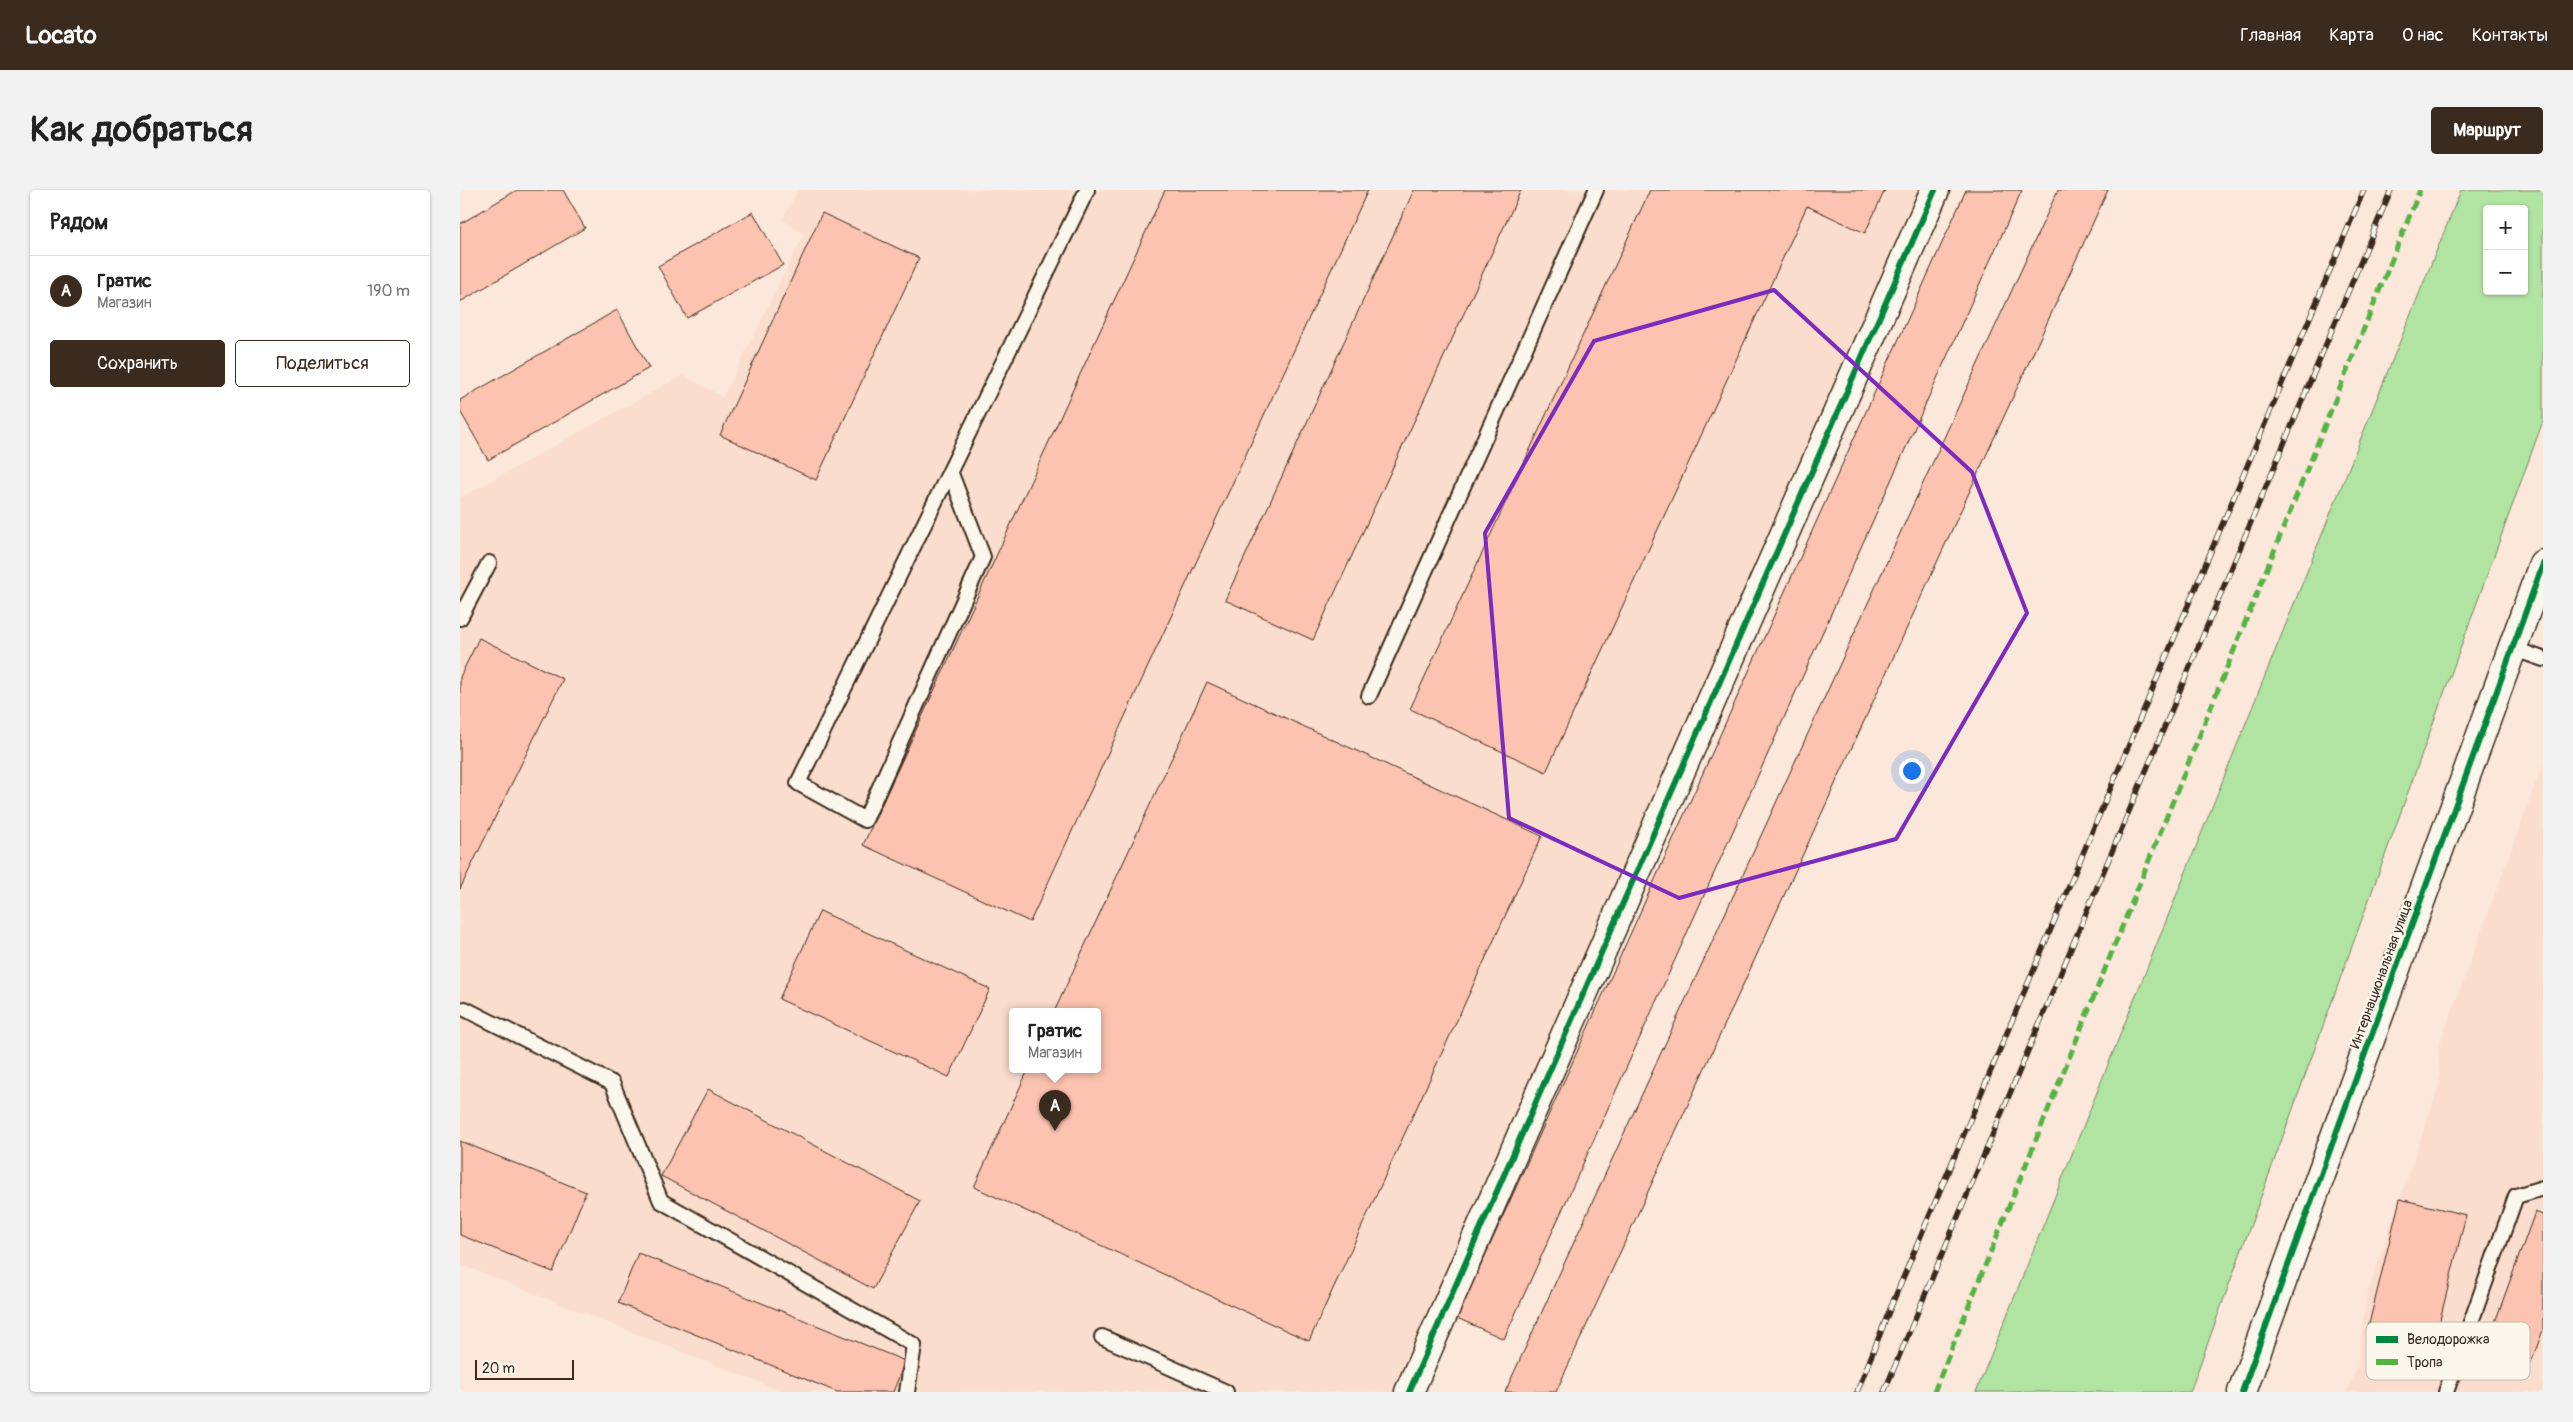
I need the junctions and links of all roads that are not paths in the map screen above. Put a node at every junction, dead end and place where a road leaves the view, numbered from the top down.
1 (1087, 190) edge
2 (1596, 190) edge
3 (1935, 190) edge
4 (950, 471) junction
5 (489, 563) dead end
6 (2543, 564) edge
7 (460, 618) edge
8 (2514, 649) junction
9 (2543, 659) edge
10 (1369, 696) dead end
11 (465, 1009) dead end
12 (2543, 1188) edge
13 (2471, 1322) edge
14 (1102, 1337) dead end
15 (2450, 1380) edge
16 (907, 1392) edge
17 (1226, 1392) edge
18 (1409, 1392) edge
19 (2242, 1392) edge
20 (2446, 1392) edge

1 - 4 lane
2 - 10 lane
3 - 18 street
4 - 4 lane
5 - 7 lane
6 - 8 street, Интернациональная улица
8 - 9 lane
8 - 19 street, Интернациональная улица
11 - 16 lane
12 - 13 lane
14 - 17 lane
15 - 20 lane

